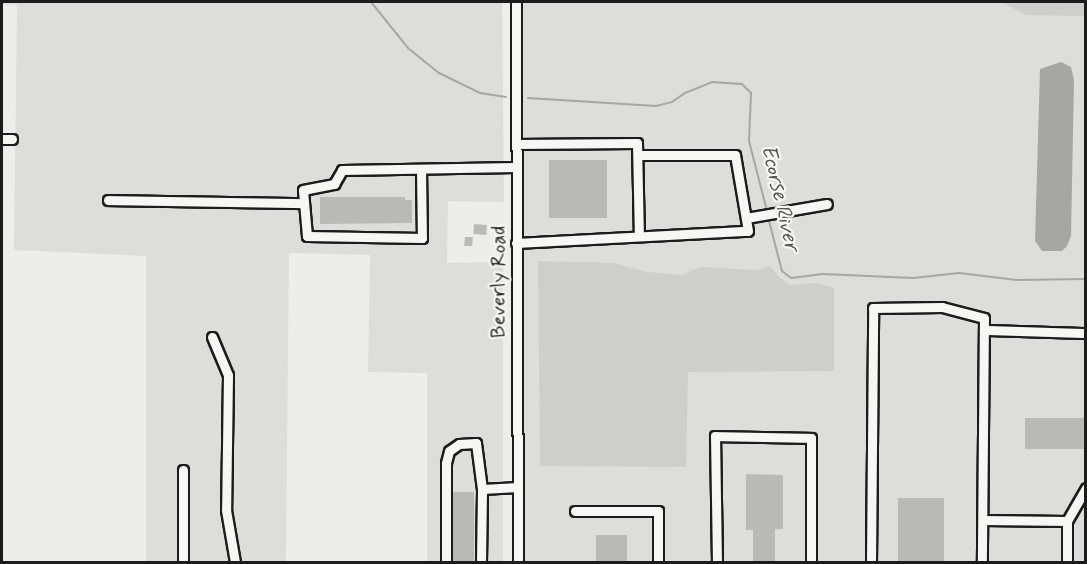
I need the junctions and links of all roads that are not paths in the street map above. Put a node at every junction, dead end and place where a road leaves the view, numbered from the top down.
1 (516, 2) edge
2 (2, 139) edge
3 (12, 139) dead end
4 (516, 144) junction
5 (638, 155) junction
6 (516, 167) junction
7 (421, 169) junction
8 (108, 200) dead end
9 (304, 203) junction
10 (827, 204) dead end
11 (746, 218) junction
12 (639, 236) junction
13 (516, 243) junction
14 (984, 330) junction
15 (1086, 333) edge
16 (212, 337) dead end
17 (183, 470) dead end
18 (518, 487) junction
19 (1086, 488) edge
20 (482, 489) junction
21 (575, 511) dead end
22 (982, 520) junction
23 (1067, 521) junction
24 (183, 562) edge
25 (235, 562) edge
26 (446, 562) edge
27 (481, 562) edge
28 (518, 562) edge
29 (658, 562) edge
30 (717, 562) edge
31 (811, 562) edge
32 (871, 562) edge
33 (982, 562) edge
34 (1067, 562) edge

1 - 4 street, Beverly Road
2 - 3 street
4 - 5 street
4 - 6 street, Beverly Road
5 - 11 street
5 - 12 street
6 - 7 street
6 - 13 street, Beverly Road
7 - 9 street
7 - 9 street
8 - 9 street
10 - 11 street
11 - 12 street
12 - 13 street
13 - 18 street, Beverly Road
14 - 15 street
14 - 22 street
14 - 32 street
16 - 25 street
17 - 24 street
18 - 20 street
18 - 28 street, Beverly Road
19 - 23 street
20 - 26 street
20 - 27 street
21 - 29 street
22 - 23 street
22 - 33 street
23 - 34 street
30 - 31 street

